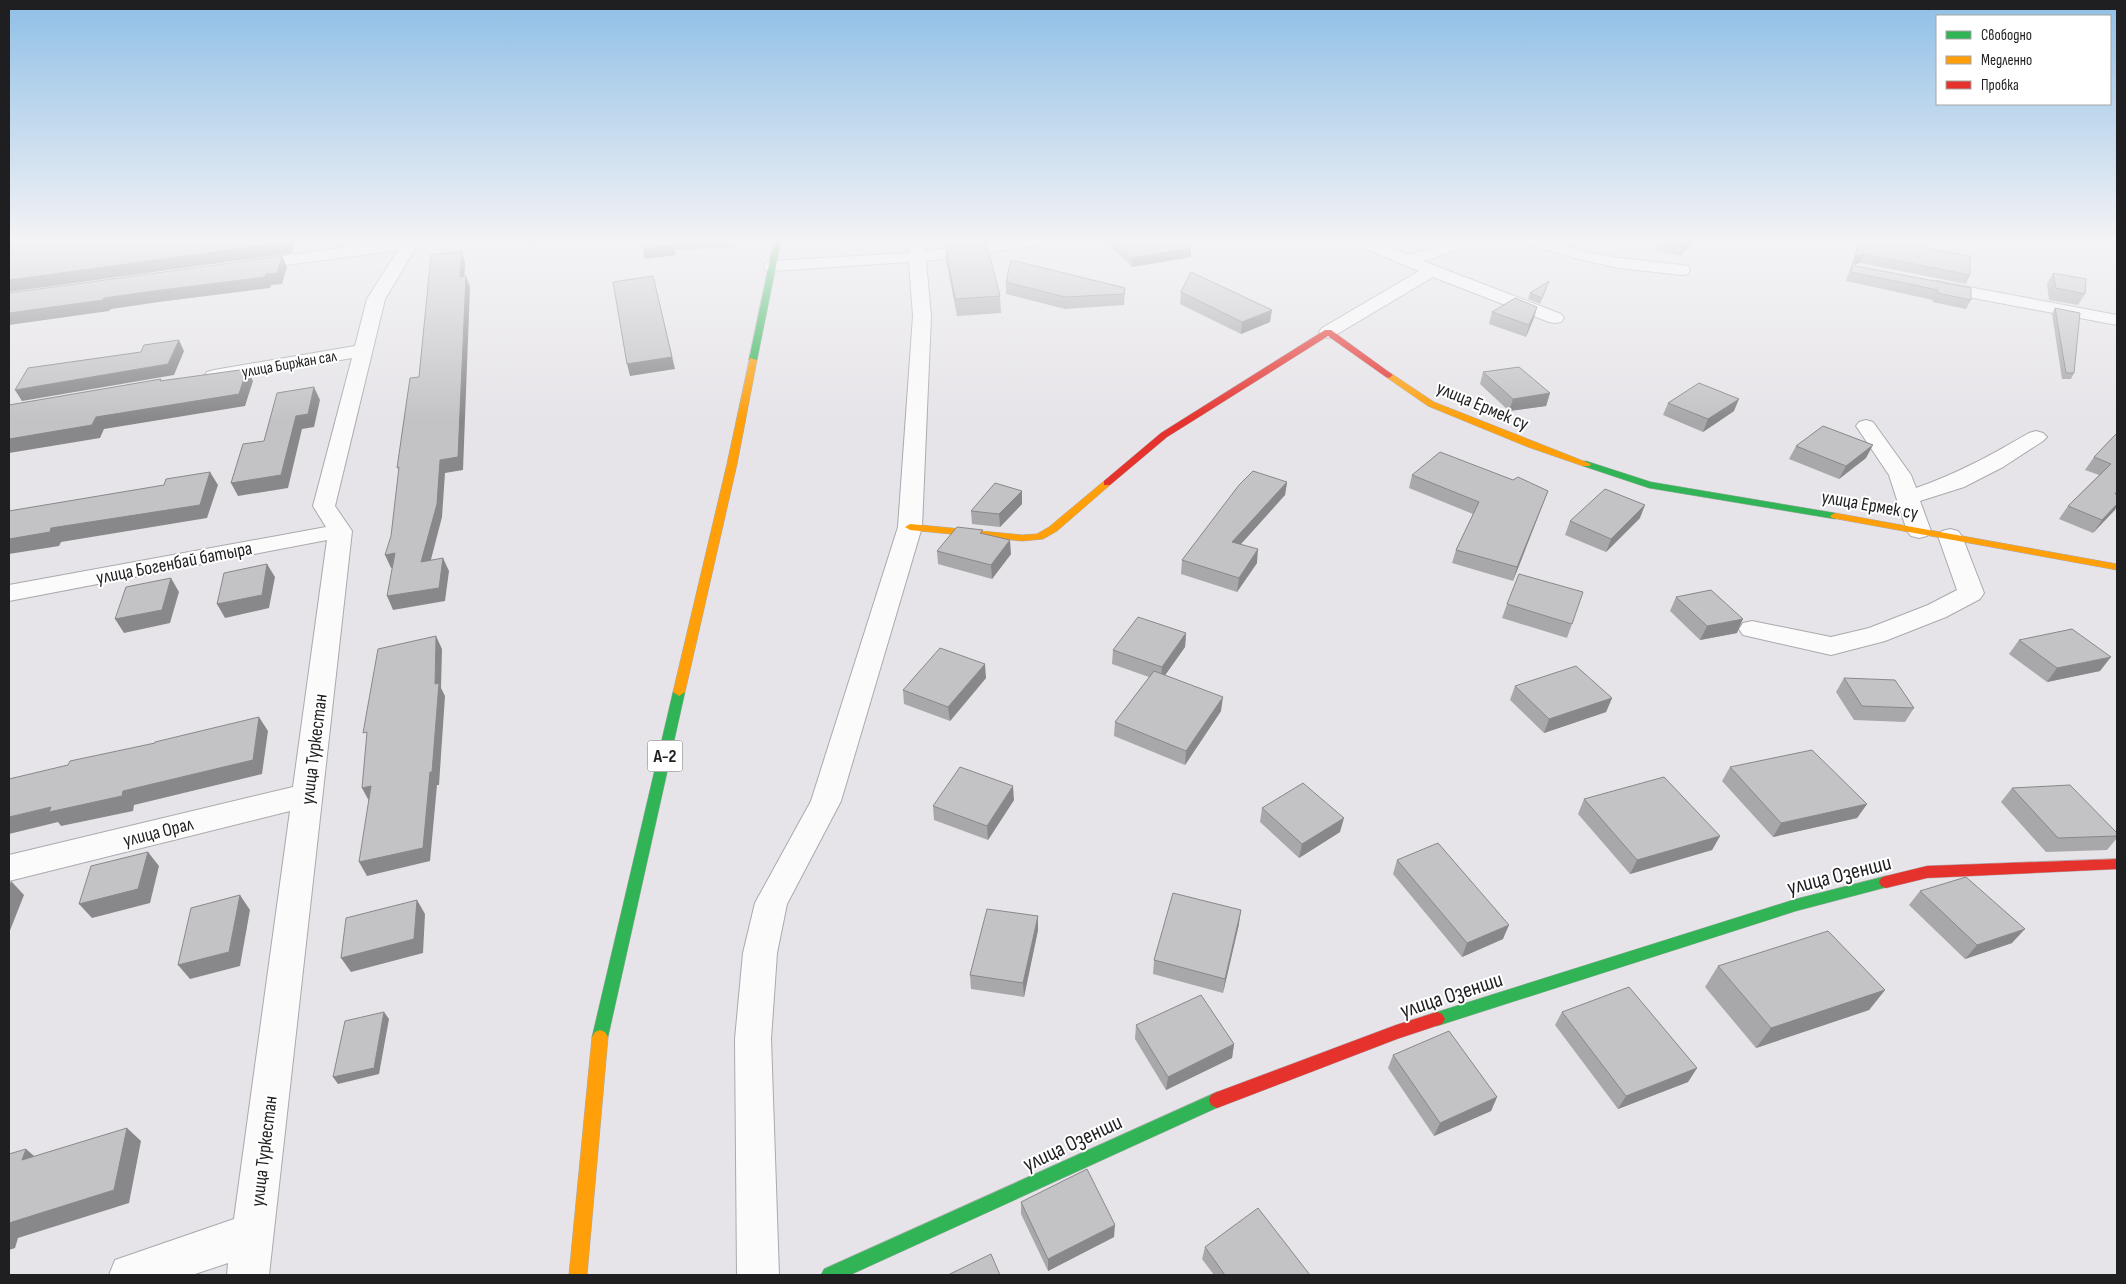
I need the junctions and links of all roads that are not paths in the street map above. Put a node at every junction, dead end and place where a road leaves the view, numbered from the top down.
1 (376, 301) edge
2 (765, 301) edge
3 (921, 301) edge
4 (1381, 301) edge
5 (1510, 301) edge
6 (2017, 301) edge
7 (1555, 318) dead end
8 (2117, 320) edge
9 (1328, 332) junction
10 (363, 350) junction
11 (200, 378) edge
12 (1866, 426) dead end
13 (2036, 436) dead end
14 (1908, 498) junction
15 (910, 527) junction
16 (340, 531) junction
17 (1919, 531) junction
18 (1950, 536) junction
19 (2117, 566) edge
20 (9, 593) edge
21 (1752, 629) dead end
22 (307, 795) junction
23 (2117, 864) edge
24 (9, 868) edge
25 (253, 1234) junction
26 (130, 1275) edge
27 (248, 1275) edge
28 (578, 1275) edge
29 (758, 1275) edge
30 (830, 1275) edge

1 - 10 street
2 - 28 main road, A-2
3 - 15 street
4 - 9 street
5 - 7 street
6 - 8 street
9 - 15 main road
9 - 17 main road, улица Ермек су
10 - 11 street, улица Биржан сал
10 - 16 street
12 - 14 street
13 - 14 street
14 - 17 street
15 - 29 street
16 - 20 street, улица Богенбай батыра
16 - 22 street, улица Туркестан
17 - 18 main road, улица Ермек су
18 - 19 main road, улица Ермек су
18 - 21 street
22 - 24 street, улица Орал
22 - 25 street, улица Туркестан
23 - 30 main road, улица Озенши
25 - 26 street
25 - 27 street, улица Туркестан

